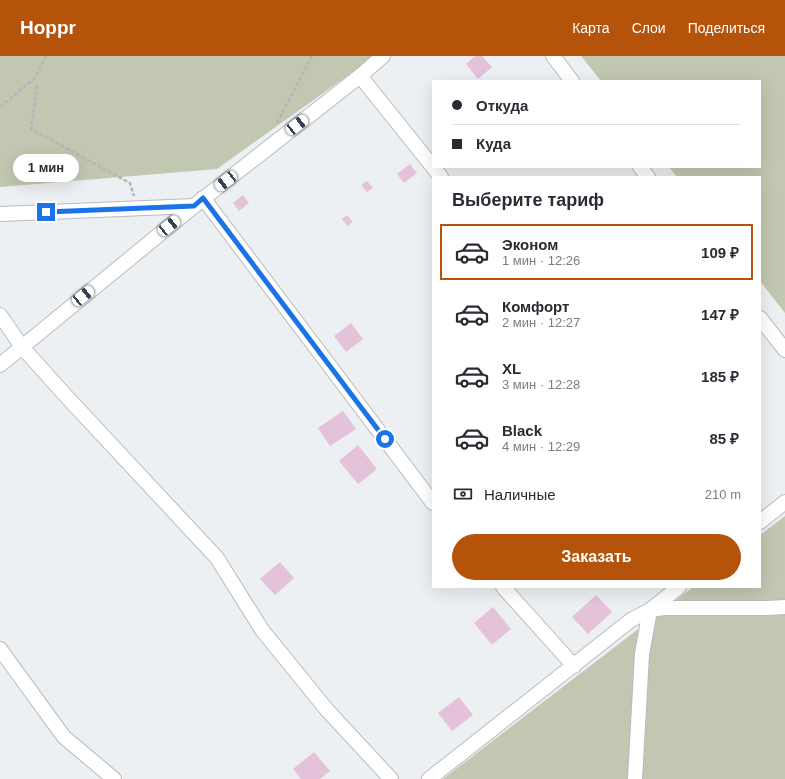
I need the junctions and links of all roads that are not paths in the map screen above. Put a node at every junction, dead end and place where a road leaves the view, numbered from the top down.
1 (383, 56) edge
2 (553, 56) edge
3 (360, 76) junction
4 (571, 80) edge
5 (432, 166) edge
6 (434, 168) edge
7 (641, 168) edge
8 (440, 176) edge
9 (647, 176) edge
10 (198, 202) junction
11 (0, 214) edge
12 (0, 316) edge
13 (761, 319) edge
14 (22, 347) junction
15 (785, 350) edge
16 (0, 365) edge
17 (432, 502) edge
18 (785, 502) edge
19 (761, 521) edge
20 (504, 588) edge
21 (678, 588) edge
22 (785, 607) edge
23 (650, 610) junction
24 (0, 649) edge
25 (574, 666) junction
26 (112, 778) edge
27 (391, 779) edge
28 (429, 779) edge
29 (635, 779) edge

1 - 3 street
2 - 4 street
3 - 5 street
3 - 10 street
6 - 8 street
7 - 9 street
10 - 11 street
10 - 14 street
10 - 17 street
12 - 14 street
13 - 15 street
14 - 16 street
14 - 27 street
18 - 19 street
20 - 25 street
21 - 23 street
22 - 23 street
23 - 25 street
23 - 29 street
24 - 26 street
25 - 28 street

